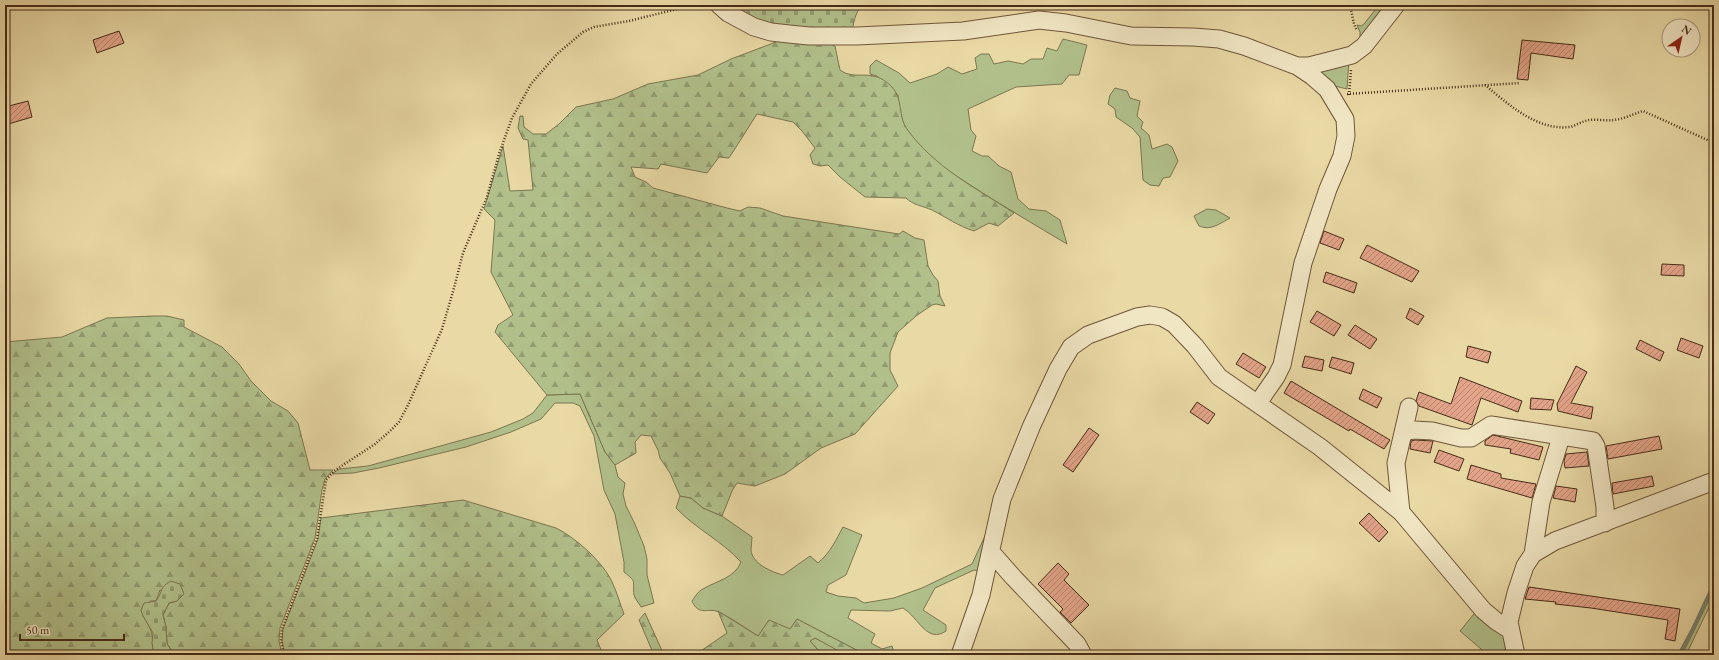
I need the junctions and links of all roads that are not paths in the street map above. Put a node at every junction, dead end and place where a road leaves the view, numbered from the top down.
1 (719, 5) edge
2 (1396, 5) edge
3 (1297, 66) junction
4 (1258, 403) junction
5 (1409, 407) dead end
6 (1404, 432) junction
7 (1561, 437) junction
8 (1714, 481) edge
9 (1401, 512) junction
10 (1605, 523) junction
11 (991, 552) junction
12 (1533, 554) junction
13 (1510, 630) junction
14 (960, 655) edge
15 (1083, 655) edge
16 (1516, 655) edge

1 - 3 street
2 - 3 street
3 - 4 street
4 - 9 street
4 - 11 street
5 - 6 street
6 - 7 street
6 - 9 street
7 - 10 street
7 - 12 street
8 - 10 street
9 - 13 street
10 - 12 street
11 - 14 street
11 - 15 street
12 - 13 street
13 - 16 street

